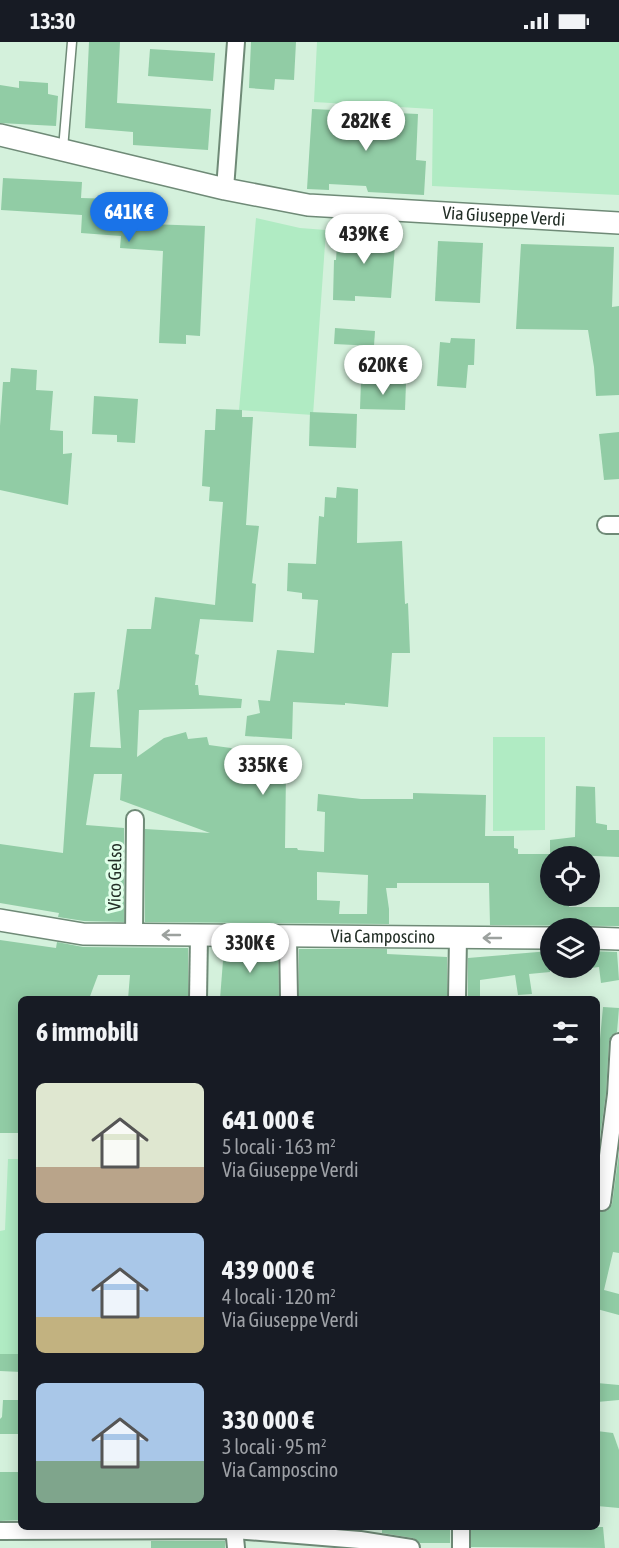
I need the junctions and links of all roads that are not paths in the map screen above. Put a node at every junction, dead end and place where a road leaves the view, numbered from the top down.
1 (72, 42) edge
2 (236, 42) edge
3 (0, 135) edge
4 (63, 150) junction
5 (225, 189) junction
6 (619, 223) edge
7 (135, 819) dead end
8 (0, 920) edge
9 (134, 934) junction
10 (199, 935) junction
11 (288, 936) junction
12 (458, 937) junction
13 (540, 938) edge
14 (600, 938) edge
15 (619, 939) edge
16 (198, 996) edge
17 (289, 996) edge
18 (457, 996) edge
19 (619, 1042) edge
20 (602, 1202) dead end
21 (117, 1530) edge
22 (234, 1530) edge
23 (245, 1530) edge
24 (461, 1530) edge
25 (0, 1531) edge
26 (236, 1548) edge
27 (411, 1548) edge
28 (461, 1548) edge

1 - 4 lane
2 - 5 street
3 - 4 street, Via Giuseppe Verdi
4 - 5 street, Via Giuseppe Verdi
5 - 6 street, Via Giuseppe Verdi
7 - 9 street, Vico Gelso
8 - 9 street, Via Camposcino
10 -> 9 street, Via Camposcino
10 - 11 street, Via Camposcino
10 - 16 street
11 - 12 street, Via Camposcino
11 - 17 street
13 -> 12 street, Via Camposcino
12 - 18 street
14 - 15 street
19 - 20 street
21 - 25 street
22 - 26 street
23 - 27 street
24 - 28 street

